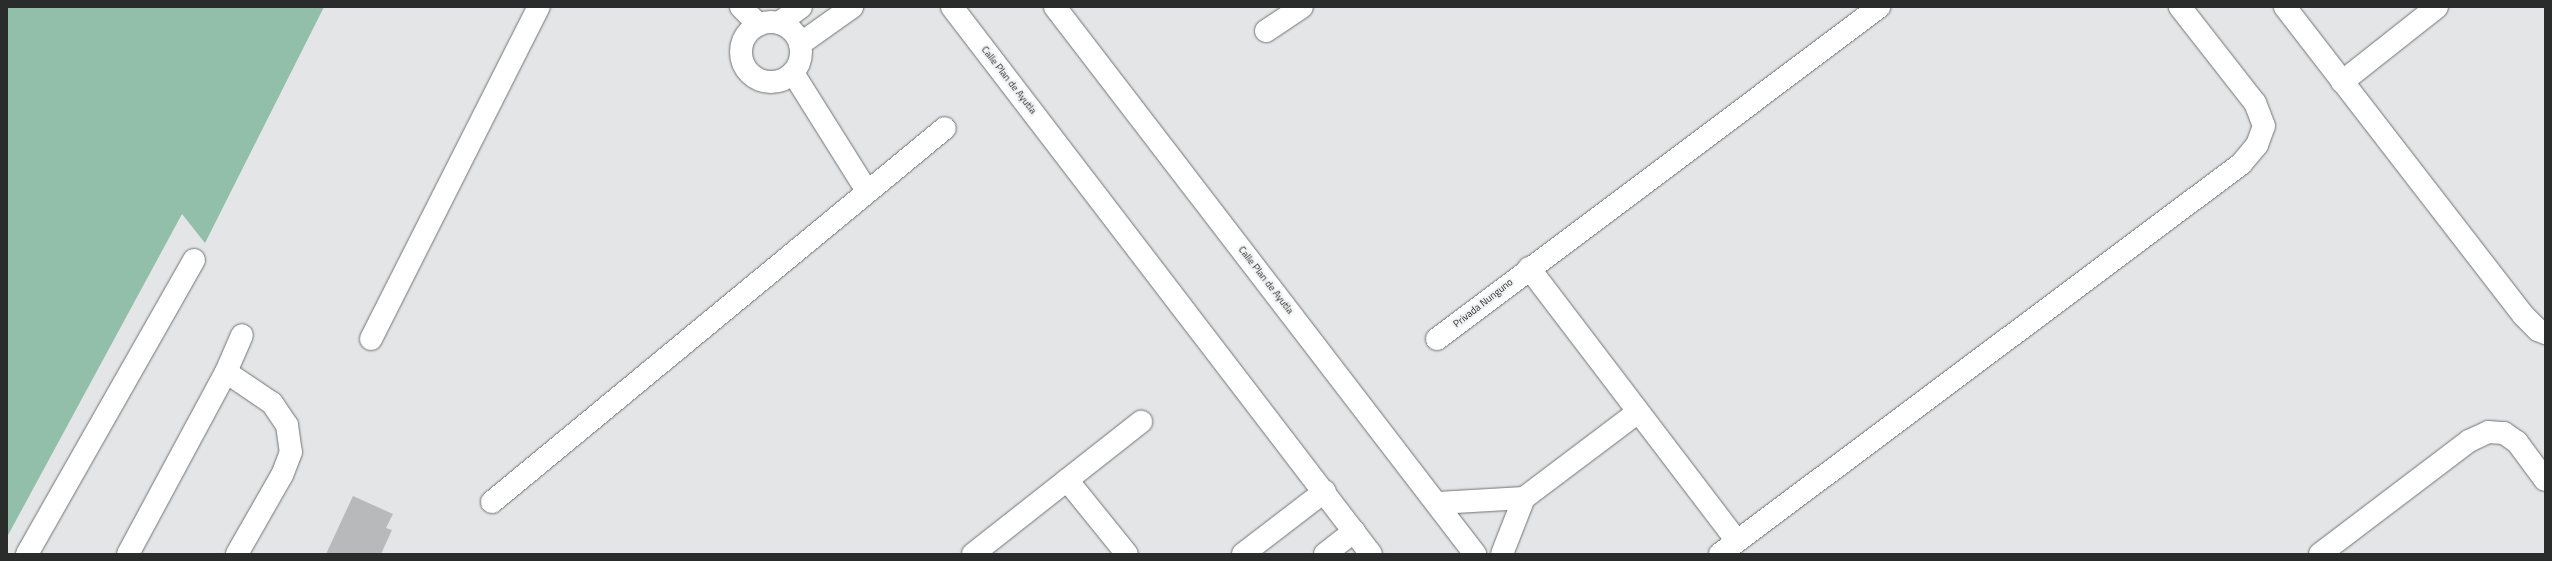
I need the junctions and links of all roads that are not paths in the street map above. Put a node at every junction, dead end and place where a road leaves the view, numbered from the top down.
1 (539, 7) edge
2 (741, 7) edge
3 (800, 7) edge
4 (852, 7) edge
5 (952, 7) edge
6 (1055, 7) edge
7 (1302, 7) edge
8 (1879, 7) edge
9 (2180, 7) edge
10 (2285, 7) edge
11 (2437, 7) edge
12 (769, 24) junction
13 (1266, 31) dead end
14 (800, 44) junction
15 (793, 73) junction
16 (2342, 82) junction
17 (945, 128) dead end
18 (867, 191) junction
19 (194, 260) dead end
20 (1529, 268) junction
21 (2545, 333) edge
22 (242, 335) dead end
23 (371, 339) dead end
24 (1437, 339) dead end
25 (226, 372) junction
26 (1637, 412) junction
27 (1141, 422) dead end
28 (1067, 480) junction
29 (2545, 480) edge
30 (1325, 491) junction
31 (1524, 498) junction
32 (492, 502) dead end
33 (1438, 503) junction
34 (1354, 530) junction
35 (1736, 541) junction
36 (28, 554) edge
37 (128, 554) edge
38 (238, 554) edge
39 (973, 554) edge
40 (1127, 554) edge
41 (1243, 554) edge
42 (1325, 554) edge
43 (1372, 554) edge
44 (1475, 554) edge
45 (1502, 554) edge
46 (1720, 554) edge
47 (2320, 554) edge

1 - 23 street
2 - 12 street
3 - 12 street
4 - 14 street
5 - 30 street, Calle Plan de Ayutla
6 - 33 street, Calle Plan de Ayutla
7 - 13 street
8 - 20 street, Privada Nunguno
9 - 35 street
10 - 16 street
11 - 16 street
12 - 14 street
12 - 15 street
14 - 15 street
15 - 18 street
16 - 21 street
17 - 18 street
18 - 32 street
19 - 36 street
20 - 24 street, Privada Nunguno
20 - 26 street
22 - 25 street
25 - 37 street
25 - 38 street
26 - 31 street
26 - 35 street
27 - 28 street
28 - 39 street
28 - 40 street
29 - 47 street
30 - 34 street, Calle Plan de Ayutla
30 - 41 street
31 - 33 street
31 - 45 street
33 - 44 street, Calle Plan de Ayutla
34 - 42 street
34 - 43 street, Calle Plan de Ayutla
35 - 46 street

